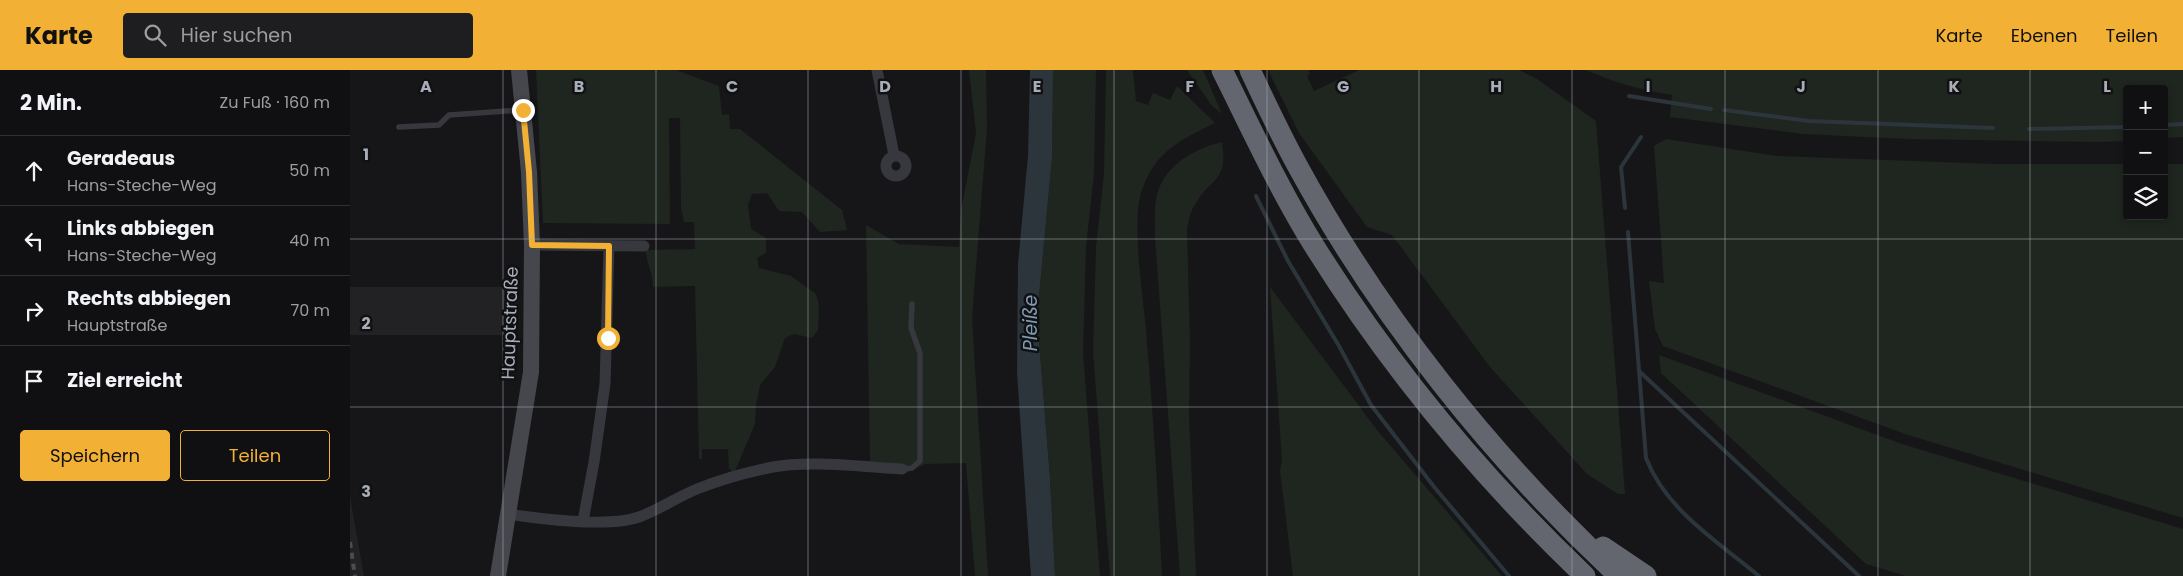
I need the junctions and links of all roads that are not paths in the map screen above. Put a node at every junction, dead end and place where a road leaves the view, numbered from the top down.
1 (519, 70) edge
2 (878, 70) edge
3 (1222, 70) edge
4 (1250, 70) edge
5 (523, 110) junction
6 (399, 127) dead end
7 (894, 155) dead end
8 (532, 245) junction
9 (609, 246) junction
10 (644, 246) dead end
11 (912, 304) dead end
12 (902, 469) joint
13 (507, 514) junction
14 (583, 521) junction
15 (1564, 521) junction
16 (1557, 550) junction
17 (498, 576) edge
18 (1575, 576) edge
19 (1584, 576) edge
20 (1619, 576) edge
21 (1646, 576) edge

1 - 5 main road, Hauptstraße
2 - 7 street
3 - 16 highway
4 - 15 highway
5 - 6 lane
5 - 8 main road, Hauptstraße
8 - 9 street
8 - 13 main road, Hauptstraße
9 - 10 street
9 - 14 street
11 - 12 lane
12 - 14 street
13 - 14 street
13 - 17 main road, Hauptstraße
15 - 20 highway
15 - 21 highway
16 - 18 highway
16 - 19 highway

